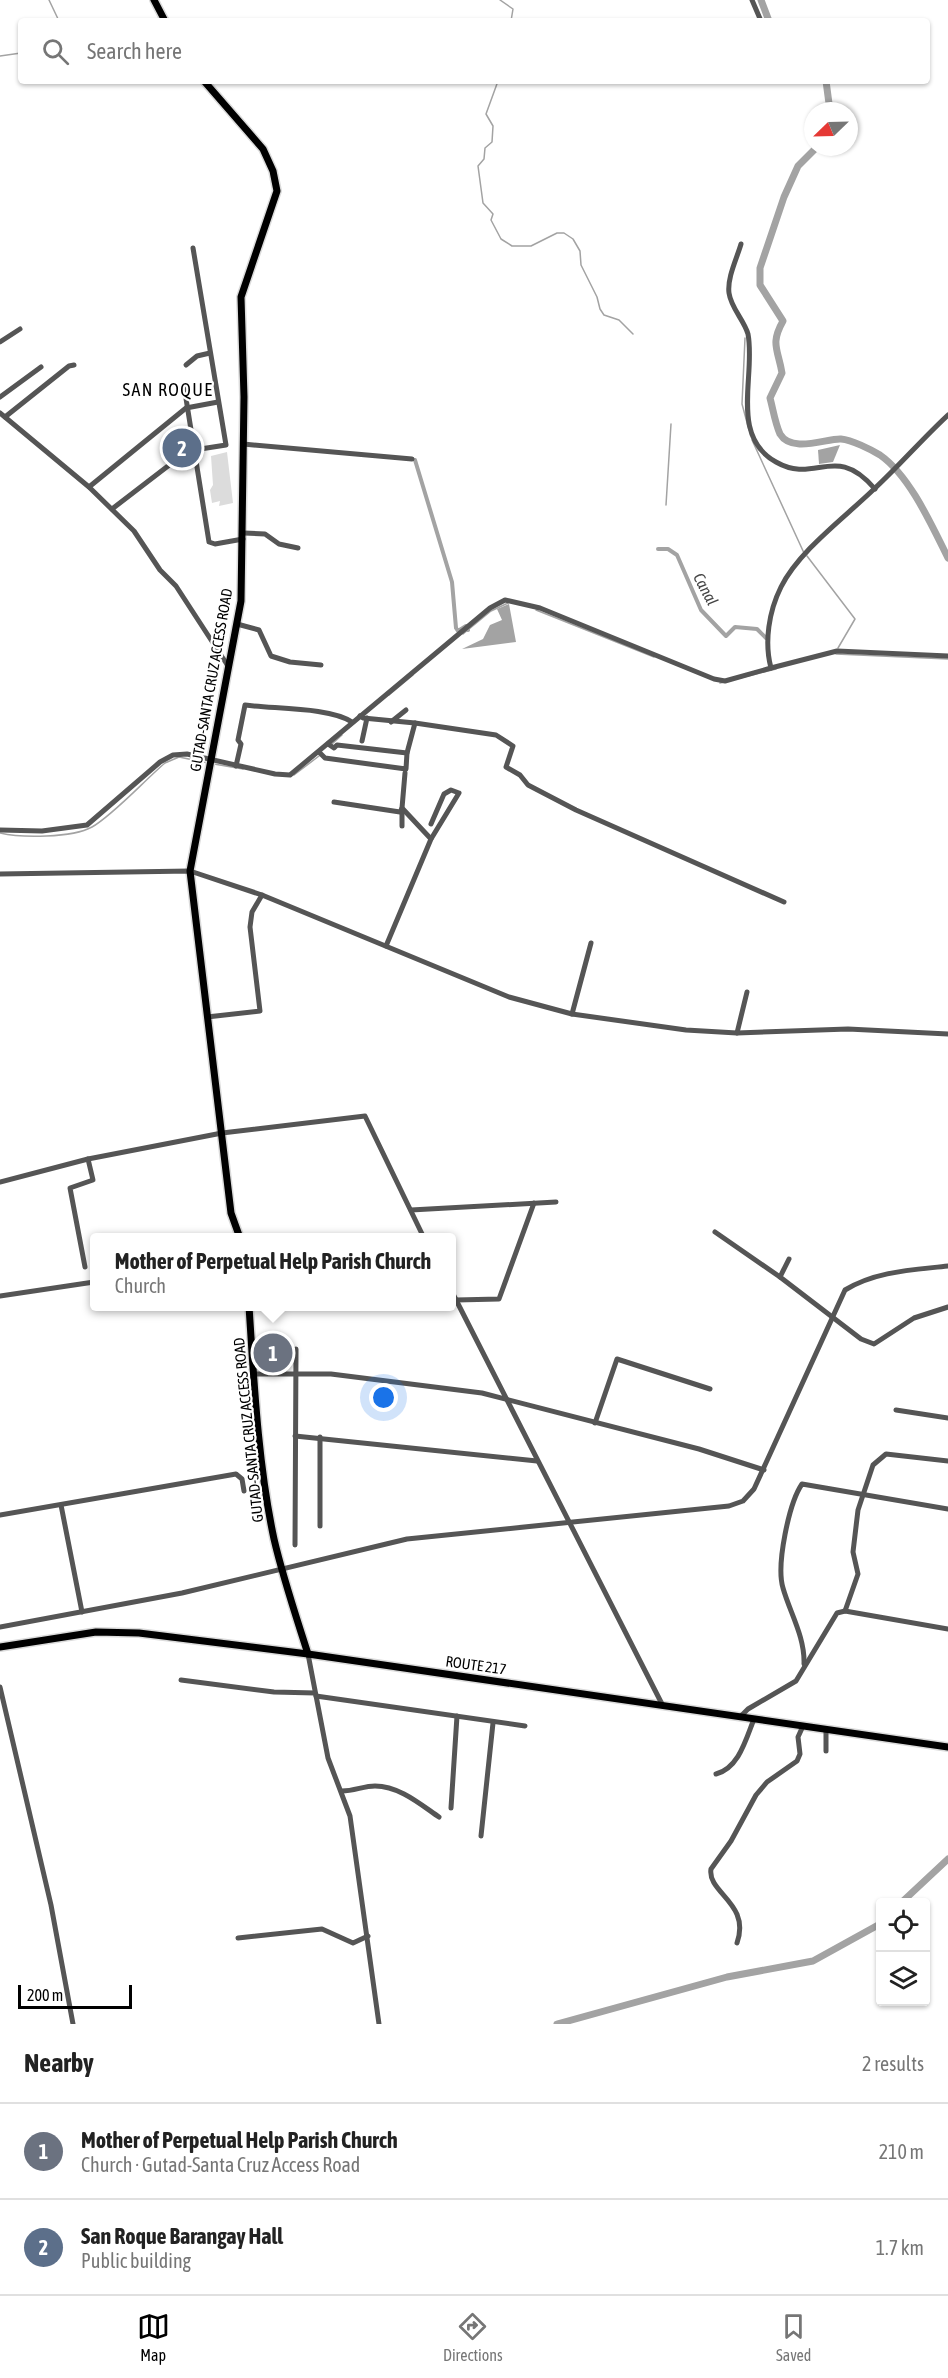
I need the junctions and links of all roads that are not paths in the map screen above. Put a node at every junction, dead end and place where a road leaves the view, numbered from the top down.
1 (154, 0) edge
2 (752, 0) edge
3 (163, 18) edge
4 (760, 18) edge
5 (207, 84) edge
6 (741, 244) dead end
7 (193, 248) dead end
8 (20, 329) dead end
9 (0, 342) edge
10 (210, 353) junction
11 (74, 365) dead end
12 (186, 365) dead end
13 (41, 367) dead end
14 (184, 386) dead end
15 (0, 397) edge
16 (218, 402) junction
17 (186, 408) junction
18 (2, 415) edge
19 (948, 415) edge
20 (243, 444) junction
21 (194, 450) junction
22 (412, 459) dead end
23 (89, 487) junction
24 (875, 489) junction
25 (111, 509) junction
26 (243, 536) junction
27 (298, 548) dead end
28 (237, 624) junction
29 (948, 656) edge
30 (321, 665) dead end
31 (228, 666) junction
32 (771, 668) junction
33 (406, 710) dead end
34 (360, 716) junction
35 (367, 718) junction
36 (352, 722) junction
37 (391, 722) junction
38 (415, 723) junction
39 (362, 741) dead end
40 (328, 744) junction
41 (319, 752) junction
42 (406, 753) junction
43 (211, 761) junction
44 (236, 766) junction
45 (405, 773) dead end
46 (334, 802) dead end
47 (402, 808) junction
48 (431, 824) dead end
49 (402, 826) dead end
50 (0, 830) edge
51 (431, 838) junction
52 (190, 871) junction
53 (0, 874) edge
54 (261, 895) junction
55 (784, 902) dead end
56 (591, 943) dead end
57 (386, 946) junction
58 (747, 992) dead end
59 (572, 1014) junction
60 (207, 1017) junction
61 (737, 1033) junction
62 (948, 1034) edge
63 (222, 1133) junction
64 (88, 1159) junction
65 (0, 1182) edge
66 (556, 1202) dead end
67 (534, 1203) junction
68 (411, 1210) junction
69 (715, 1232) dead end
70 (238, 1233) edge
71 (422, 1233) edge
72 (789, 1259) dead end
73 (948, 1266) edge
74 (85, 1267) dead end
75 (780, 1276) junction
76 (90, 1283) edge
77 (0, 1296) edge
78 (456, 1300) joint
79 (948, 1307) edge
80 (249, 1311) edge
81 (833, 1319) junction
82 (296, 1349) dead end
83 (296, 1372) junction
84 (253, 1374) junction
85 (710, 1389) dead end
86 (506, 1398) junction
87 (896, 1410) dead end
88 (948, 1418) edge
89 (595, 1423) junction
90 (295, 1436) junction
91 (320, 1437) junction
92 (537, 1461) junction
93 (948, 1461) edge
94 (764, 1470) junction
95 (244, 1491) dead end
96 (864, 1496) junction
97 (61, 1505) junction
98 (948, 1509) edge
99 (0, 1515) edge
100 (568, 1523) junction
101 (320, 1526) dead end
102 (295, 1545) dead end
103 (282, 1570) junction
104 (845, 1611) junction
105 (82, 1612) junction
106 (0, 1627) edge
107 (948, 1629) edge
108 (0, 1647) edge
109 (308, 1654) junction
110 (807, 1655) junction
111 (181, 1680) dead end
112 (0, 1687) edge
113 (315, 1694) junction
114 (663, 1706) junction
115 (458, 1716) junction
116 (740, 1717) junction
117 (754, 1719) junction
118 (493, 1723) junction
119 (525, 1726) dead end
120 (803, 1726) junction
121 (826, 1730) junction
122 (948, 1748) edge
123 (826, 1751) dead end
124 (716, 1774) dead end
125 (342, 1791) junction
126 (451, 1808) dead end
127 (439, 1817) dead end
128 (481, 1836) dead end
129 (368, 1936) junction
130 (238, 1938) dead end
131 (737, 1943) dead end
132 (73, 2024) edge
133 (379, 2024) edge

1 - 3 main road
2 - 4 street
5 - 20 main road, GUTAD-SANTA CRUZ ACCESS ROAD
6 - 24 street
7 - 10 street
8 - 9 street
10 - 12 street
10 - 16 street
11 - 18 street
13 - 15 street
14 - 17 street
16 - 17 street
16 - 21 street
17 - 21 street
17 - 23 street
18 - 23 street
19 - 24 street
20 - 22 street
20 - 26 main road, GUTAD-SANTA CRUZ ACCESS ROAD
21 - 25 street
21 - 26 street
23 - 25 street
24 - 32 street
25 - 31 street
26 - 27 street
26 - 28 main road, GUTAD-SANTA CRUZ ACCESS ROAD
28 - 30 street
28 - 31 main road, GUTAD-SANTA CRUZ ACCESS ROAD
29 - 32 street
31 - 43 main road, GUTAD-SANTA CRUZ ACCESS ROAD
32 - 34 street
33 - 37 street
34 - 35 street
34 - 36 street
35 - 37 street
35 - 39 street
36 - 40 street
36 - 44 street
37 - 38 street
38 - 42 street
38 - 55 street
40 - 41 street
40 - 42 street
41 - 42 street
41 - 44 street
43 - 44 street
43 - 50 street
43 - 52 main road, GUTAD-SANTA CRUZ ACCESS ROAD
45 - 47 street
46 - 47 street
47 - 49 street
47 - 51 street
48 - 51 street
51 - 57 street
52 - 53 street
52 - 54 street
52 - 60 main road, GUTAD-SANTA CRUZ ACCESS ROAD
54 - 57 street
54 - 60 street
56 - 59 street
57 - 59 street
58 - 61 street
59 - 61 street
60 - 63 main road, GUTAD-SANTA CRUZ ACCESS ROAD
61 - 62 street
63 - 64 street
63 - 68 street
63 - 70 main road, GUTAD-SANTA CRUZ ACCESS ROAD
64 - 65 street
64 - 74 street
66 - 67 street
67 - 68 street
67 - 78 street
68 - 71 street
69 - 75 street
72 - 75 street
73 - 81 street
75 - 81 street
76 - 77 street
78 - 86 street
79 - 81 street
80 - 84 main road, GUTAD-SANTA CRUZ ACCESS ROAD
81 - 94 street
82 - 83 street
83 - 84 street
83 - 86 street
83 - 90 street
84 - 103 main road, GUTAD-SANTA CRUZ ACCESS ROAD
85 - 89 street
86 - 89 street
86 - 92 street
87 - 88 street
89 - 94 street
90 - 91 street
90 - 102 street
91 - 92 street
91 - 101 street
92 - 100 street
93 - 96 street
94 - 100 street
95 - 97 street
96 - 98 street
96 - 104 street
96 - 110 street
97 - 99 street
97 - 105 street
100 - 103 street
100 - 114 street
103 - 105 street
103 - 109 main road, GUTAD-SANTA CRUZ ACCESS ROAD
104 - 107 street
104 - 110 street
105 - 106 street
108 - 109 main road, ROUTE 217
109 - 113 street
109 - 114 main road, ROUTE 217
110 - 116 street
111 - 113 street
112 - 132 street
113 - 115 street
113 - 125 street
114 - 116 main road, ROUTE 217
115 - 118 street
115 - 126 street
116 - 117 main road, ROUTE 217
117 - 120 main road, ROUTE 217
117 - 124 street
118 - 119 street
118 - 128 street
120 - 121 main road, ROUTE 217
120 - 131 street
121 - 122 main road, ROUTE 217
121 - 123 street
125 - 127 street
125 - 129 street
129 - 130 street
129 - 133 street

